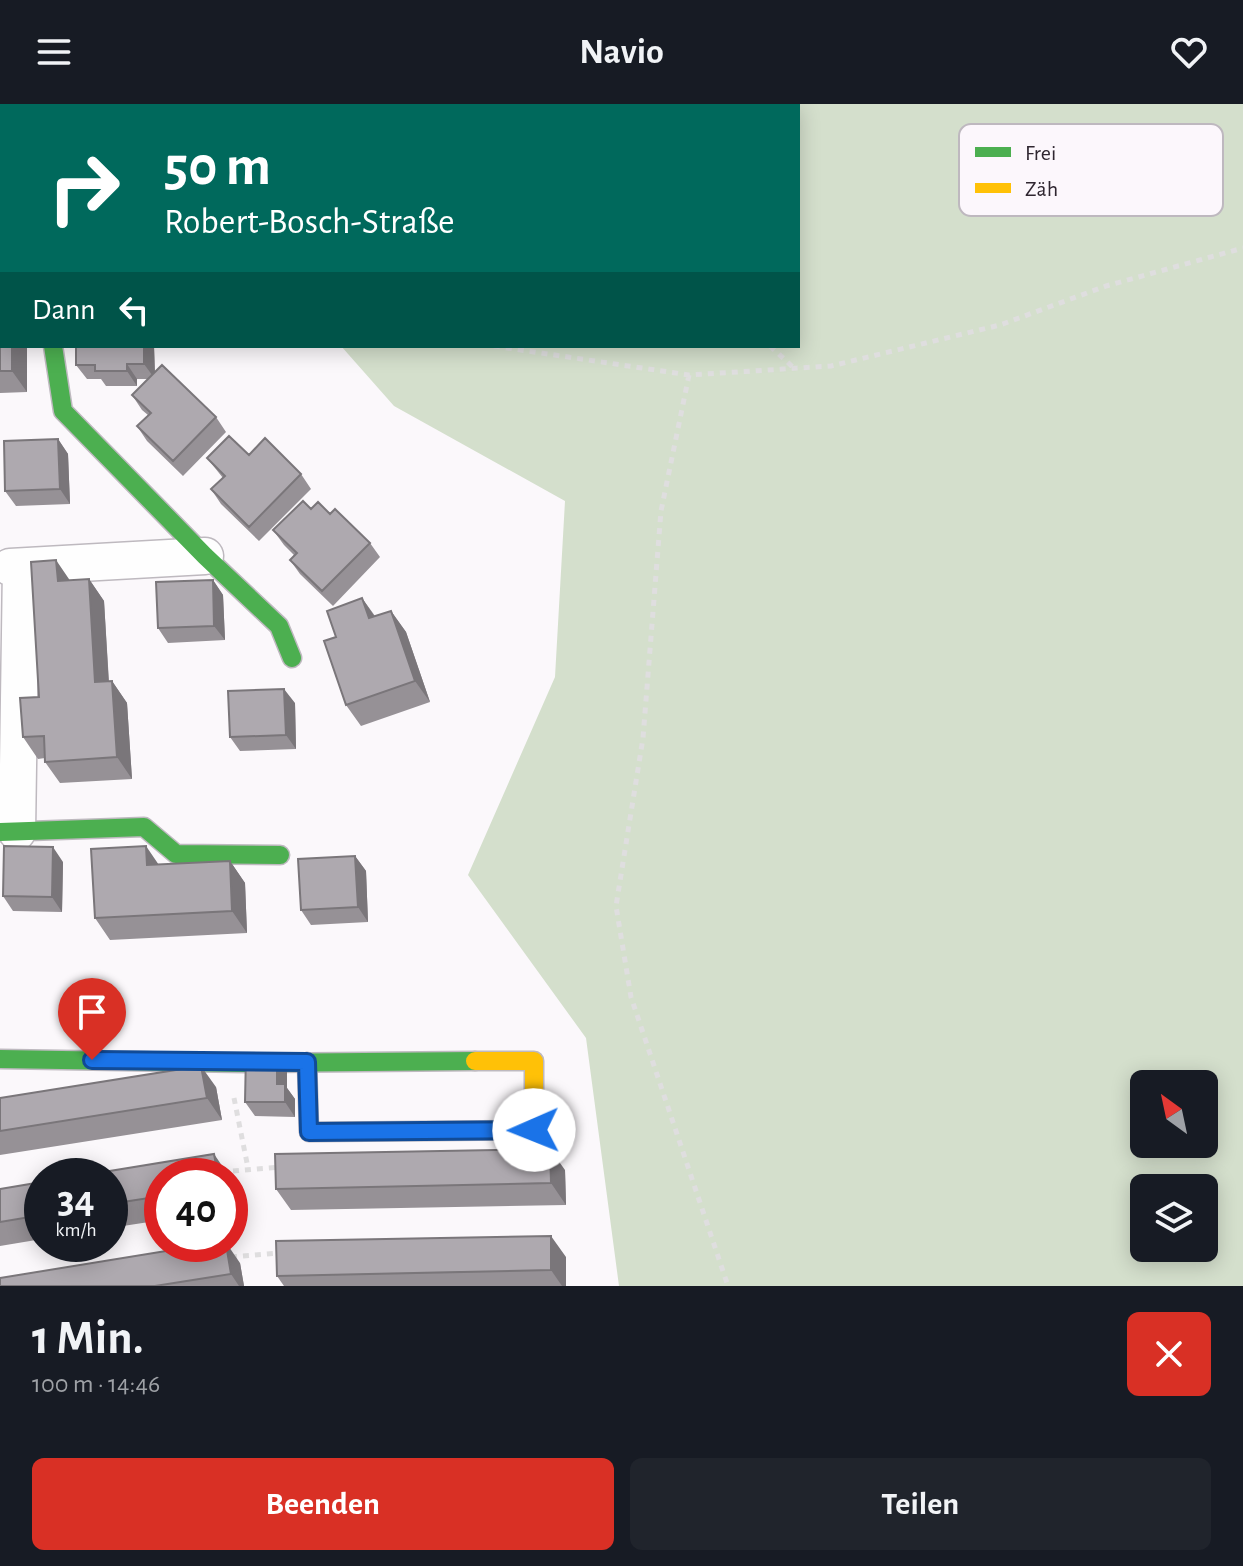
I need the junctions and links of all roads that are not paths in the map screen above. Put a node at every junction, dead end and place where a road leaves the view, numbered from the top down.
1 (53, 348) edge
2 (205, 556) junction
3 (10, 567) edge
4 (292, 658) dead end
5 (9, 832) edge
6 (280, 855) dead end
7 (0, 1059) edge
8 (307, 1062) junction

1 - 2 street
2 - 3 street
2 - 4 street
3 - 5 street
5 - 6 street
7 - 8 street
8 - 8 street

